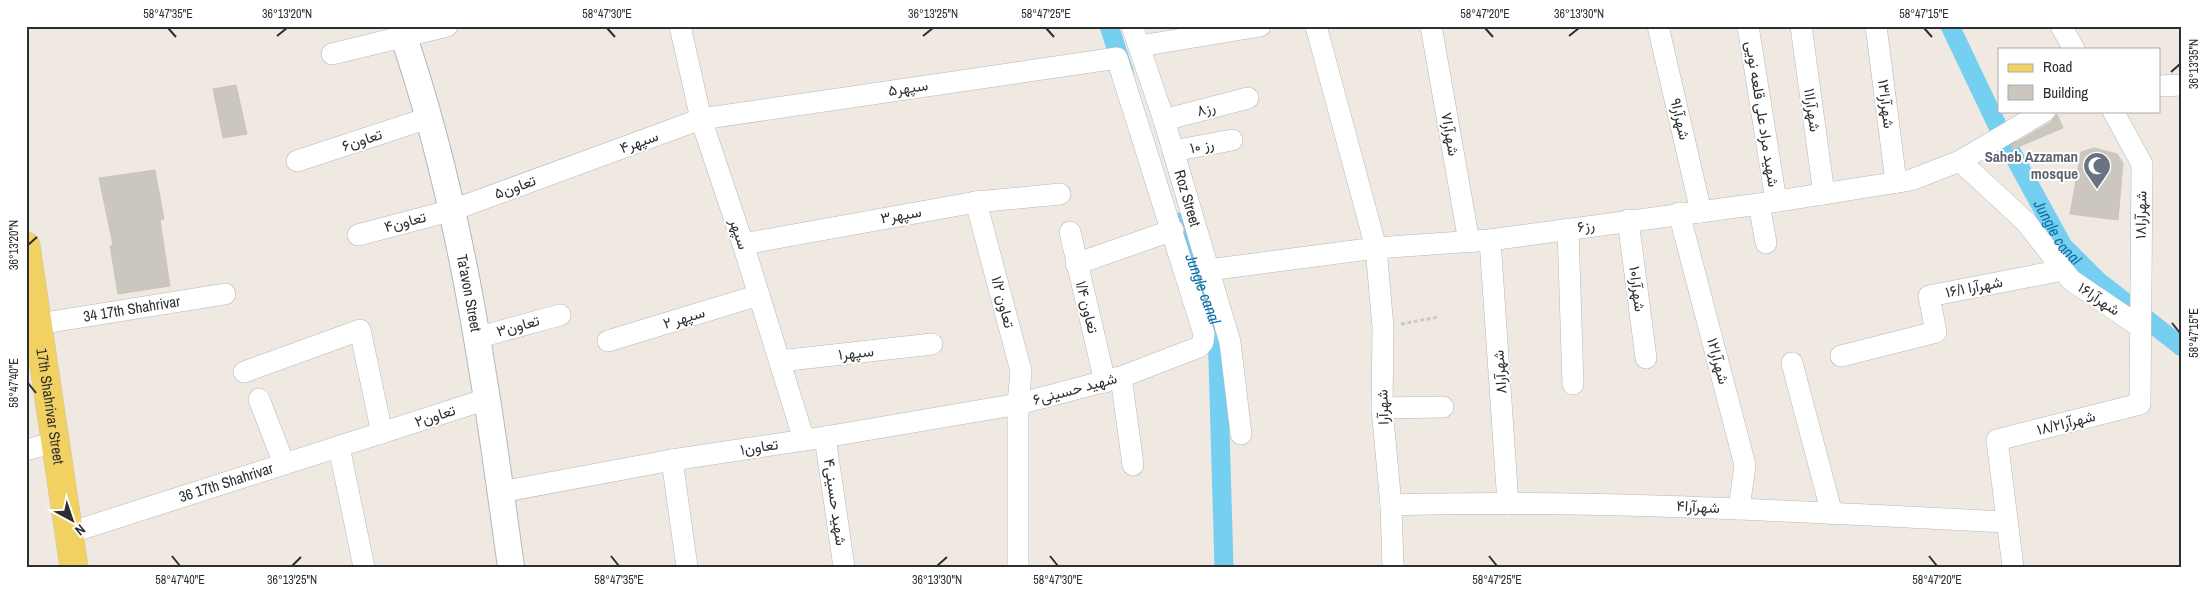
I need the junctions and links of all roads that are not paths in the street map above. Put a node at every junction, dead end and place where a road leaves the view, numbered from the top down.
1 (447, 26) edge
2 (680, 26) edge
3 (1132, 26) edge
4 (1260, 26) edge
5 (1316, 26) edge
6 (1431, 26) edge
7 (1658, 26) edge
8 (1748, 26) edge
9 (1801, 26) edge
10 (1876, 26) edge
11 (2061, 26) edge
12 (1203, 30) edge
13 (402, 31) edge
14 (1140, 46) junction
15 (2074, 48) edge
16 (332, 54) dead end
17 (2182, 85) edge
18 (2160, 86) edge
19 (1248, 98) dead end
20 (2043, 112) edge
21 (2114, 112) edge
22 (428, 118) junction
23 (701, 120) junction
24 (1164, 120) junction
25 (1232, 140) dead end
26 (1173, 152) junction
27 (297, 161) dead end
28 (1960, 161) junction
29 (577, 165) joint
30 (1896, 182) junction
31 (1060, 194) dead end
32 (1824, 194) junction
33 (976, 202) junction
34 (1768, 203) junction
35 (453, 210) junction
36 (1702, 212) junction
37 (1679, 213) junction
38 (1628, 220) junction
39 (1568, 229) junction
40 (1173, 230) junction
41 (1070, 232) dead end
42 (358, 235) dead end
43 (1490, 240) junction
44 (1469, 242) junction
45 (1766, 243) dead end
46 (743, 244) junction
47 (26, 246) edge
48 (1376, 248) junction
49 (1076, 264) junction
50 (1208, 270) junction
51 (2063, 270) junction
52 (29, 280) edge
53 (225, 294) dead end
54 (759, 295) junction
55 (560, 314) dead end
56 (38, 324) junction
57 (2139, 326) junction
58 (476, 338) junction
59 (608, 341) dead end
60 (932, 344) dead end
61 (1841, 356) dead end
62 (1646, 358) dead end
63 (780, 361) junction
64 (1792, 363) dead end
65 (244, 372) dead end
66 (1113, 380) junction
67 (1573, 384) dead end
68 (259, 399) dead end
69 (487, 399) junction
70 (1018, 404) junction
71 (1442, 407) dead end
72 (1382, 408) junction
73 (382, 433) junction
74 (1241, 434) dead end
75 (825, 437) junction
76 (804, 440) junction
77 (55, 442) junction
78 (339, 447) junction
79 (26, 450) edge
80 (672, 460) junction
81 (284, 464) junction
82 (1133, 465) dead end
83 (501, 492) junction
84 (1508, 504) junction
85 (1390, 505) junction
86 (1739, 509) junction
87 (1832, 514) junction
88 (2006, 522) junction
89 (69, 534) junction
90 (74, 567) edge
91 (364, 567) edge
92 (511, 567) edge
93 (687, 567) edge
94 (844, 567) edge
95 (1018, 567) edge
96 (1393, 567) edge
97 (2013, 567) edge

1 - 13 street
2 - 23 street, سپهر
3 - 14 street, Roz Street
4 - 12 street
5 - 48 street, شهرآرا
6 - 44 street, شهرآرا۷
7 - 36 street, شهرآرا۹
8 - 34 street, شهید مراد علی قلعه نویی
9 - 32 street, شهرآرا۱۱
10 - 30 street, شهرآرا۱۳
11 - 15 street
12 - 14 street
13 - 16 street
13 - 22 street, Ta'avon Street
14 - 24 street, Roz Street
17 - 18 street
19 - 24 street, رز۸
20 - 28 street, رز۶
21 - 57 street, شهرآرا۱۸
22 - 27 street, تعاون۶
22 - 35 street, Ta'avon Street
23 - 29 street, سپهر۴
23 - 40 street, سپهر۵
23 - 46 street, سپهر
24 - 26 street, Roz Street
25 - 26 street, رز ۱۰
26 - 50 street, Roz Street
28 - 30 street, رز۶
28 - 51 street, شهرآرا۱۶
29 - 35 street, تعاون۵
30 - 32 street, رز۶
31 - 33 street, سپهر۳
32 - 34 street, رز۶
33 - 46 street, سپهر۳
33 - 70 street, تعاون ۱/۲
34 - 36 street, رز۶
34 - 45 street, شهید مراد علی قلعه نویی
35 - 42 street, تعاون۴
35 - 58 street, Ta'avon Street
36 - 37 street, رز۶
37 - 38 street, رز۶
37 - 86 street, شهرآرا۱۲
38 - 39 street, رز۶
38 - 62 street, شهرآرا۱۰
39 - 43 street, رز۶
39 - 67 street
40 - 49 street
40 - 66 street, شهید حسینی۶
41 - 49 street, تعاون ۱/۴
43 - 44 street, رز۶
43 - 84 street, شهرآرا۸
44 - 48 street, رز۶
46 - 54 street, سپهر
47 - 52 main road, 17th Shahrivar Street
48 - 50 street, رز۶
48 - 72 street, شهرآرا
49 - 66 street, تعاون ۱/۴
50 - 74 street, Roz Street
51 - 57 street, شهرآرا۱۶
51 - 61 street, شهرآرا ۱۶/۱
52 - 56 main road, 17th Shahrivar Street
53 - 56 street, 34 17th Shahrivar
54 - 59 street, سپهر ۲
54 - 63 street, سپهر
55 - 58 street, تعاون۳
56 - 77 main road, 17th Shahrivar Street
57 - 88 street, شهرآرا۱۸/۲
58 - 69 street, Ta'avon Street
60 - 63 street, سپهر۱
63 - 76 street, سپهر
64 - 87 street
65 - 73 street
66 - 70 street, شهید حسینی۶
66 - 82 street, تعاون ۱/۴
68 - 81 street
69 - 73 street, تعاون۲
69 - 83 street, Ta'avon Street
70 - 75 street, تعاون۱
70 - 95 street, شهید حسینی۶
71 - 72 street
72 - 85 street, شهرآرا
73 - 78 street, 36 17th Shahrivar
75 - 76 street, تعاون۱
75 - 94 street, شهید حسینی۴
76 - 80 street, تعاون۱
77 - 79 street
77 - 89 main road, 17th Shahrivar Street
78 - 81 street, 36 17th Shahrivar
78 - 91 street
80 - 83 street, تعاون۱
80 - 93 street
81 - 89 street, 36 17th Shahrivar
83 - 92 street, Ta'avon Street
84 - 85 street, شهرآرا۴
84 - 86 street, شهرآرا۴
85 - 96 street, شهرآرا
86 - 87 street, شهرآرا۴
87 - 88 street, شهرآرا۴
88 - 97 street
89 - 90 main road, 17th Shahrivar Street

